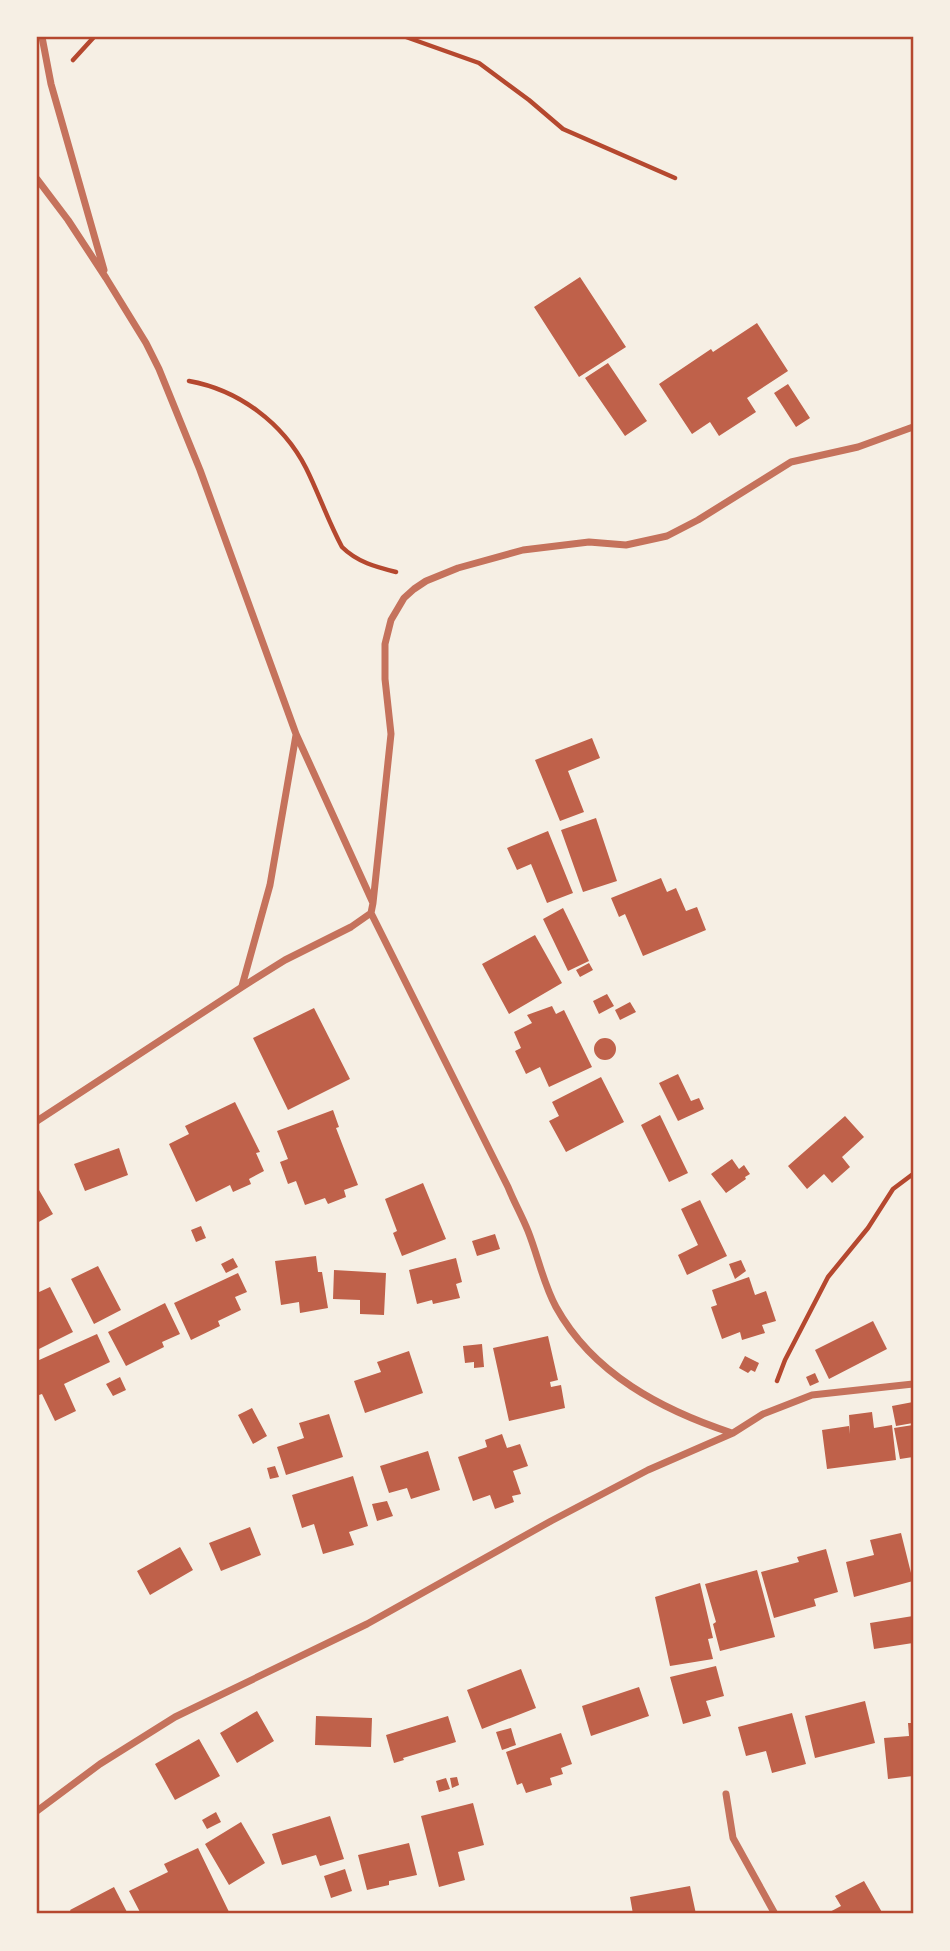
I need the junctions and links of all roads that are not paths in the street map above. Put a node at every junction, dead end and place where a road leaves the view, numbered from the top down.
1 (42, 37) edge
2 (37, 179) edge
3 (106, 278) junction
4 (913, 427) edge
5 (296, 734) junction
6 (373, 904) junction
7 (371, 913) junction
8 (242, 987) junction
9 (37, 1121) edge
10 (913, 1384) edge
11 (733, 1433) junction
12 (726, 1794) dead end
13 (37, 1811) edge
14 (775, 1914) edge

1 - 3 street
2 - 3 street
3 - 5 street
4 - 6 street
5 - 6 street
5 - 8 street
6 - 7 street
7 - 8 street
7 - 11 street
8 - 9 street
10 - 11 street
11 - 13 street
12 - 14 street

